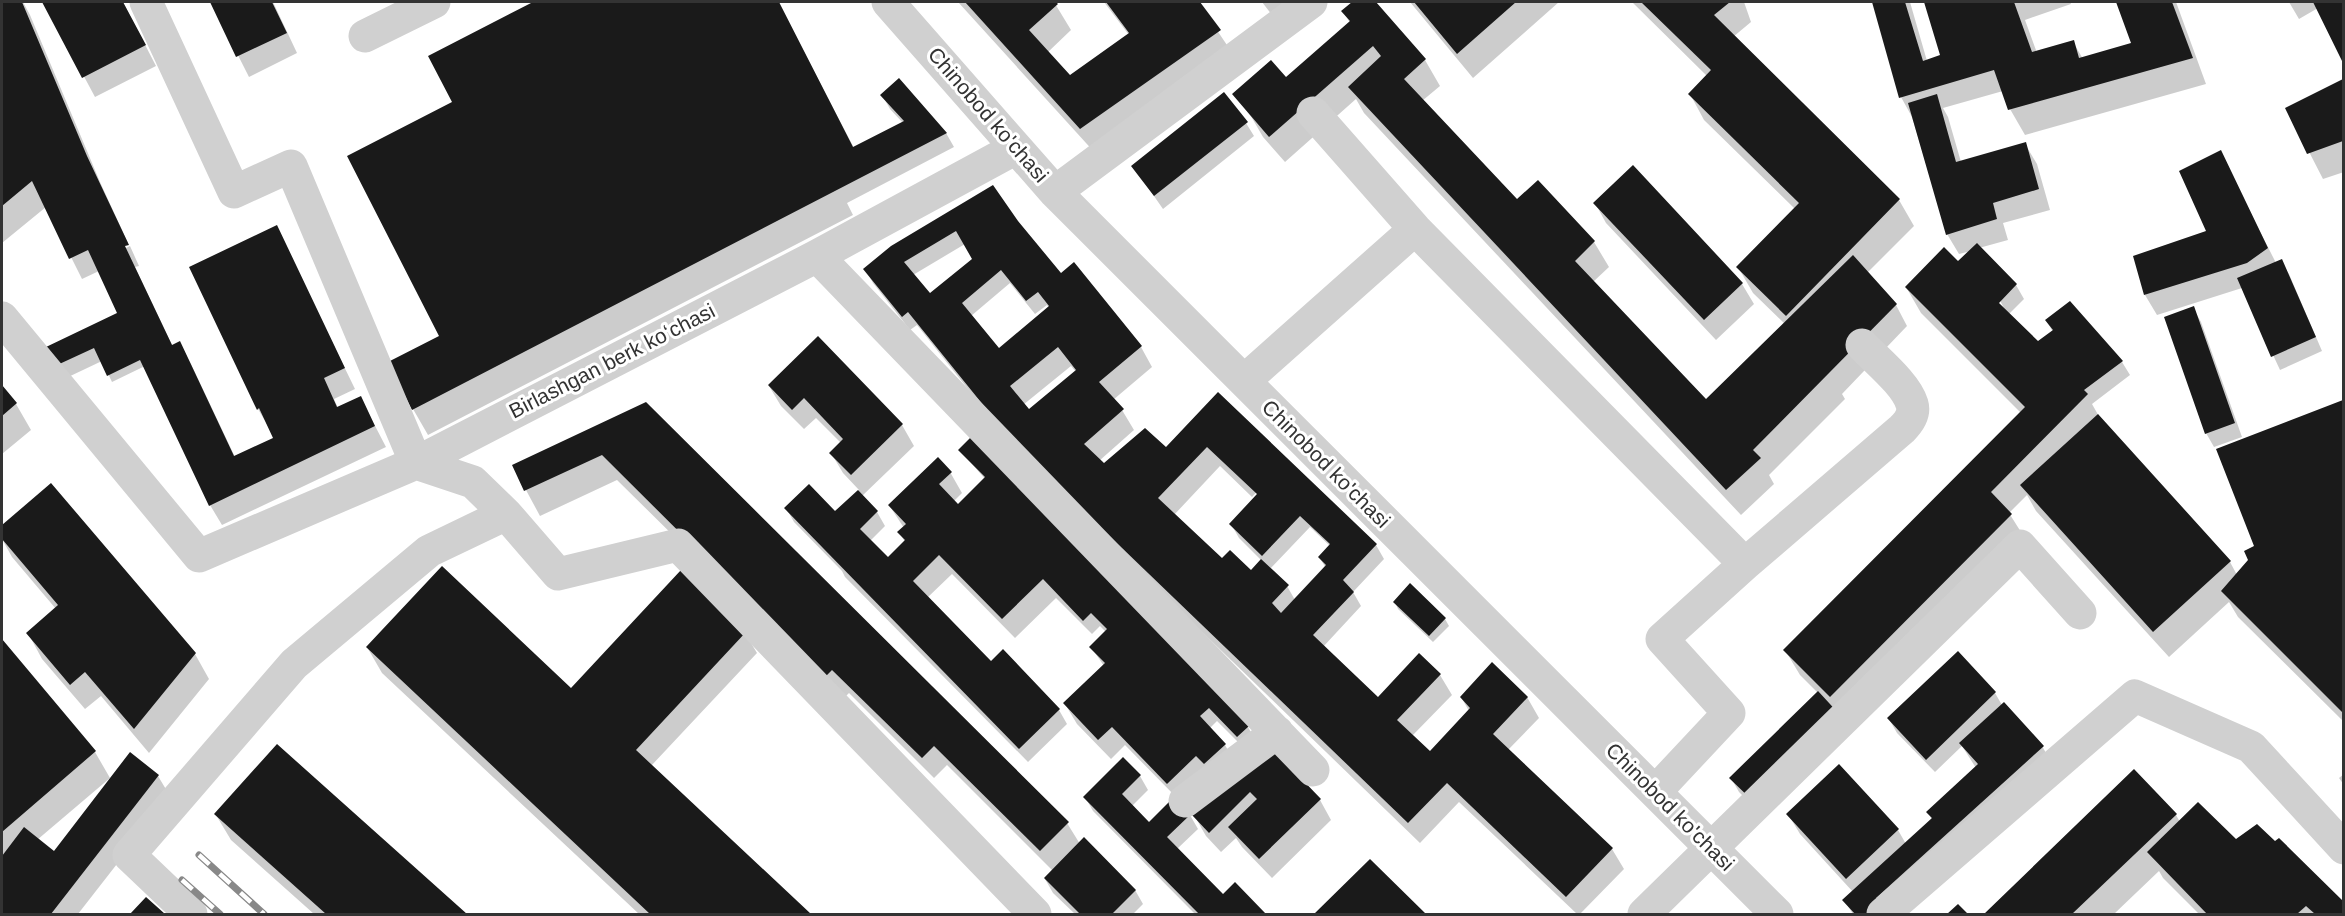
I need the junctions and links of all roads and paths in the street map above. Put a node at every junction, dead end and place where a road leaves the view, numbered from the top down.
1 (146, 2) edge
2 (434, 2) edge
3 (888, 2) edge
4 (1311, 2) edge
5 (365, 36) dead end
6 (1313, 113) dead end
7 (1016, 148) junction
8 (1055, 192) junction
9 (1415, 229) junction
10 (816, 256) junction
11 (2, 318) edge
12 (1863, 345) dead end
13 (1244, 381) junction
14 (416, 462) junction
15 (506, 514) junction
16 (1745, 564) junction
17 (2080, 613) dead end
18 (1277, 732) junction
19 (1313, 770) dead end
20 (1654, 792) junction
21 (1185, 801) dead end
22 (2343, 848) edge
23 (1712, 850) junction
24 (191, 915) edge
25 (1035, 915) edge
26 (1644, 915) edge
27 (1777, 915) edge
28 (1883, 915) edge

1 - 14 street
2 - 5 street
3 - 7 street, Chinobod ko'chasi
4 - 8 street
6 - 9 street
7 - 8 street, Chinobod ko'chasi
7 - 10 street, Birlashgan berk koʻchasi
8 - 13 street, Chinobod ko'chasi
9 - 13 street
9 - 16 street
10 - 14 street, Birlashgan berk koʻchasi
10 - 18 street
11 - 14 street, Birlashgan berk koʻchasi
12 - 16 street
13 - 20 street, Chinobod ko'chasi
14 - 15 street
15 - 24 street
15 - 25 street
16 - 20 street
17 - 23 street
18 - 19 street
18 - 21 street
20 - 23 street, Chinobod ko'chasi
22 - 28 street
23 - 26 street
23 - 27 street, Chinobod ko'chasi

